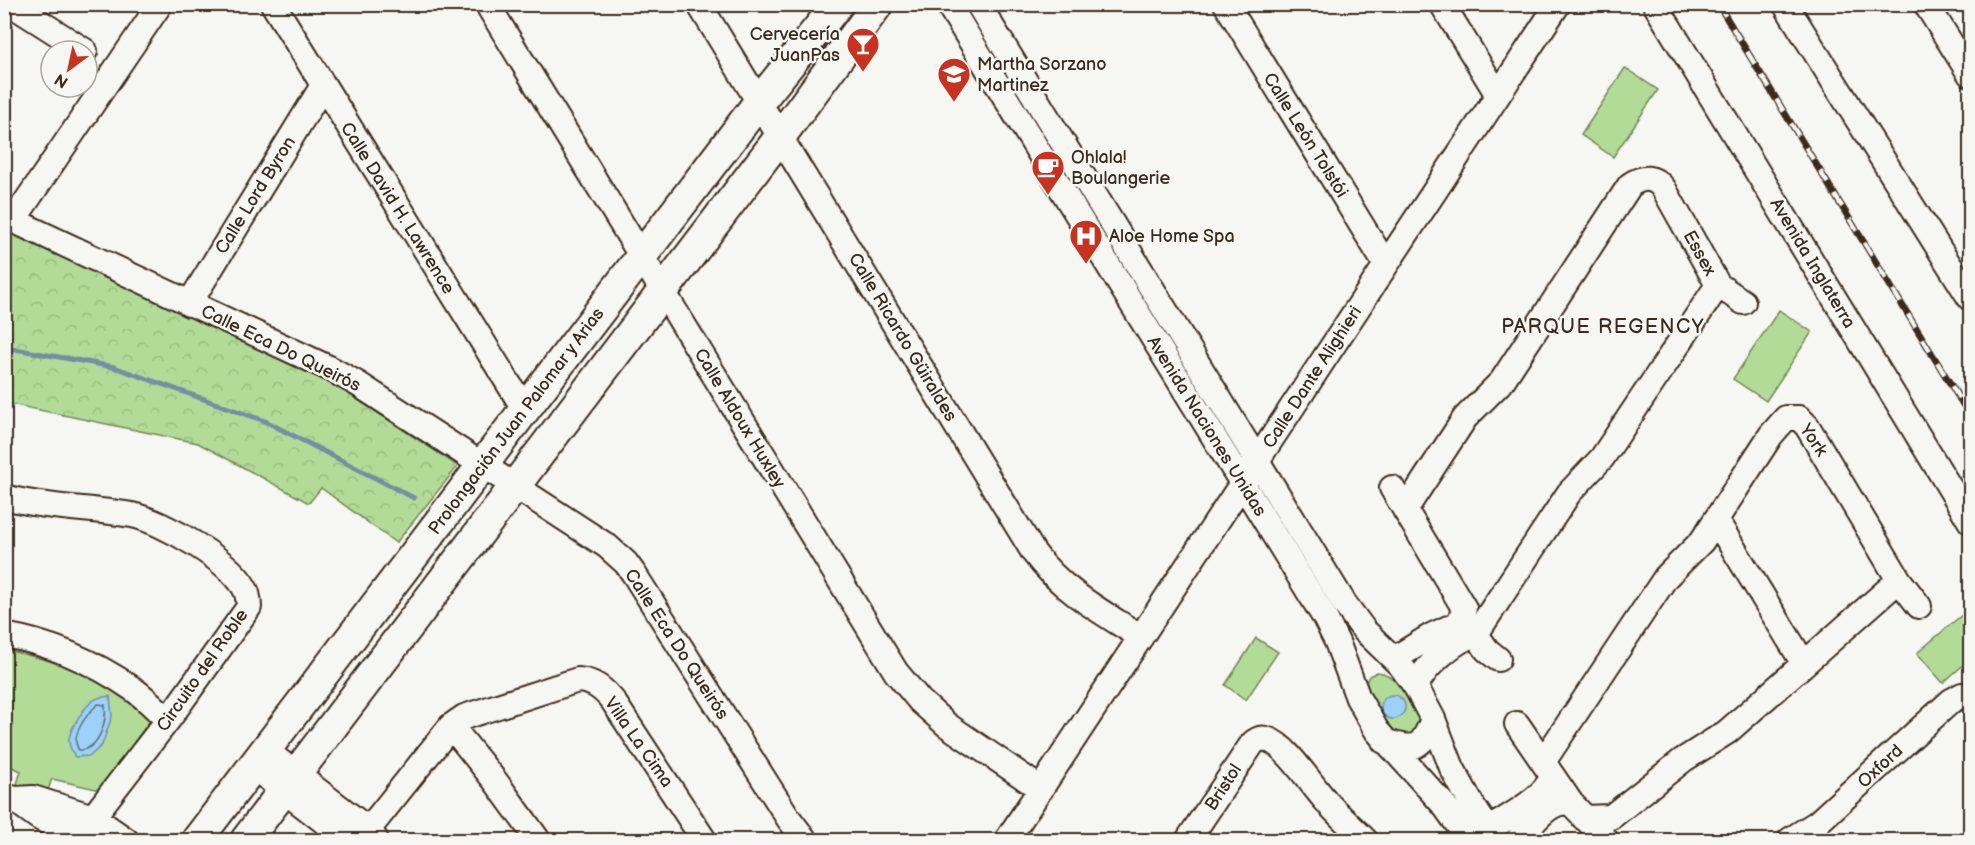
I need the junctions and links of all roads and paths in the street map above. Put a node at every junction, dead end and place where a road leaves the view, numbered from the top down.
1 (11, 4) edge
2 (160, 4) edge
3 (273, 4) edge
4 (487, 4) edge
5 (699, 4) edge
6 (838, 4) edge
7 (878, 4) edge
8 (948, 4) edge
9 (978, 4) edge
10 (1226, 4) edge
11 (1442, 4) edge
12 (1558, 4) edge
13 (1655, 4) edge
14 (1785, 4) edge
15 (1926, 4) edge
16 (66, 39) edge
17 (99, 60) edge
18 (115, 70) junction
19 (1971, 74) edge
20 (322, 87) junction
21 (1498, 95) junction
22 (759, 102) junction
23 (780, 137) junction
24 (9, 219) edge
25 (641, 257) junction
26 (1386, 265) junction
27 (1718, 285) junction
28 (663, 292) junction
29 (1971, 298) edge
30 (1743, 302) dead end
31 (189, 304) junction
32 (525, 410) junction
33 (1257, 460) junction
34 (483, 465) junction
35 (1242, 483) junction
36 (516, 486) junction
37 (1392, 488) dead end
38 (4, 497) edge
39 (1405, 510) junction
40 (1716, 520) junction
41 (1971, 521) edge
42 (1899, 580) junction
43 (1919, 606) dead end
44 (1476, 634) junction
45 (4, 635) edge
46 (1141, 638) junction
47 (1391, 656) junction
48 (1498, 659) dead end
49 (1804, 664) junction
50 (1349, 675) junction
51 (1416, 687) junction
52 (1971, 696) edge
53 (1433, 719) junction
54 (168, 720) junction
55 (1517, 724) dead end
56 (452, 726) junction
57 (1384, 741) junction
58 (259, 758) junction
59 (1548, 769) junction
60 (289, 782) junction
61 (1041, 789) junction
62 (10, 797) edge
63 (1577, 810) junction
64 (93, 817) junction
65 (1484, 837) edge
66 (363, 838) edge
67 (79, 840) edge
68 (126, 840) edge
69 (197, 840) edge
70 (246, 840) edge
71 (538, 840) edge
72 (704, 840) edge
73 (806, 840) edge
74 (1007, 840) edge
75 (1188, 840) edge
76 (1365, 840) edge
77 (1518, 840) edge
78 (1606, 840) edge
79 (1790, 840) edge

1 - 16 street
2 - 18 street
3 - 20 street, Calle David H. Lawrence
4 - 25 street, Calle Aldoux Huxley
5 - 22 street, Calle Ricardo Güiraldes
6 - 22 main road, Prolongación Juan Palomar y Arias
7 - 23 main road
8 - 35 street, Avenida Naciones Unidas
9 - 33 street, Avenida Naciones Unidas
10 - 26 street, Calle León Tolstói
11 - 21 street
12 - 21 street, Calle Dante Alighieri
13 - 41 street, Avenida Inglaterra
14 - 29 street
15 - 19 street
17 - 18 street
18 - 24 street
20 - 31 street, Calle Lord Byron
20 - 32 street, Calle David H. Lawrence
21 - 26 street, Calle Dante Alighieri
22 - 23 street, Calle Ricardo Güiraldes
22 - 25 main road, Prolongación Juan Palomar y Arias
23 - 28 main road
23 - 46 street, Calle Ricardo Güiraldes
24 - 31 street, Calle Eca Do Queirós
25 - 28 street, Calle Aldoux Huxley
25 - 32 main road, Prolongación Juan Palomar y Arias
26 - 33 street, Calle Dante Alighieri
27 - 30 street
27 - 39 street, Essex
27 - 44 street, Essex
28 - 36 main road
28 - 61 street, Calle Aldoux Huxley
31 - 34 street, Calle Eca Do Queirós
32 - 34 main road, Prolongación Juan Palomar y Arias
33 - 35 street, Calle Dante Alighieri
33 - 47 street, Avenida Naciones Unidas
34 - 36 street, Calle Eca Do Queirós
34 - 58 main road, Prolongación Juan Palomar y Arias
35 - 46 street, Calle Dante Alighieri
35 - 50 street, Avenida Naciones Unidas
36 - 60 main road
36 - 73 street, Calle Eca Do Queirós
37 - 39 street
38 - 54 street, Circuito del Roble
39 - 47 street
40 - 42 street, York
40 - 49 street
40 - 59 street, York
42 - 43 street, York
42 - 49 street
44 - 48 street
44 - 51 street, Essex
45 - 54 street
46 - 61 street, Calle Dante Alighieri
47 - 50 street
47 - 51 street, Avenida Naciones Unidas
49 - 63 street
50 - 57 street, Avenida Naciones Unidas
51 - 53 street, Avenida Naciones Unidas
52 - 79 street, Oxford
53 - 57 street
53 - 65 street, Avenida Naciones Unidas
54 - 64 street, Circuito del Roble
55 - 59 street
56 - 66 street, Villa La Cima
56 - 71 street
56 - 72 street, Villa La Cima
57 - 65 street, Avenida Naciones Unidas
58 - 60 street, Villa La Cima
58 - 69 main road, Prolongación Juan Palomar y Arias
59 - 63 street
59 - 65 street, York
60 - 66 street, Villa La Cima
60 - 70 main road
61 - 74 street, Calle Dante Alighieri
62 - 64 street
62 - 67 street
63 - 77 street
63 - 78 street
64 - 67 street, Circuito del Roble
64 - 68 street
75 - 76 street, Bristol

